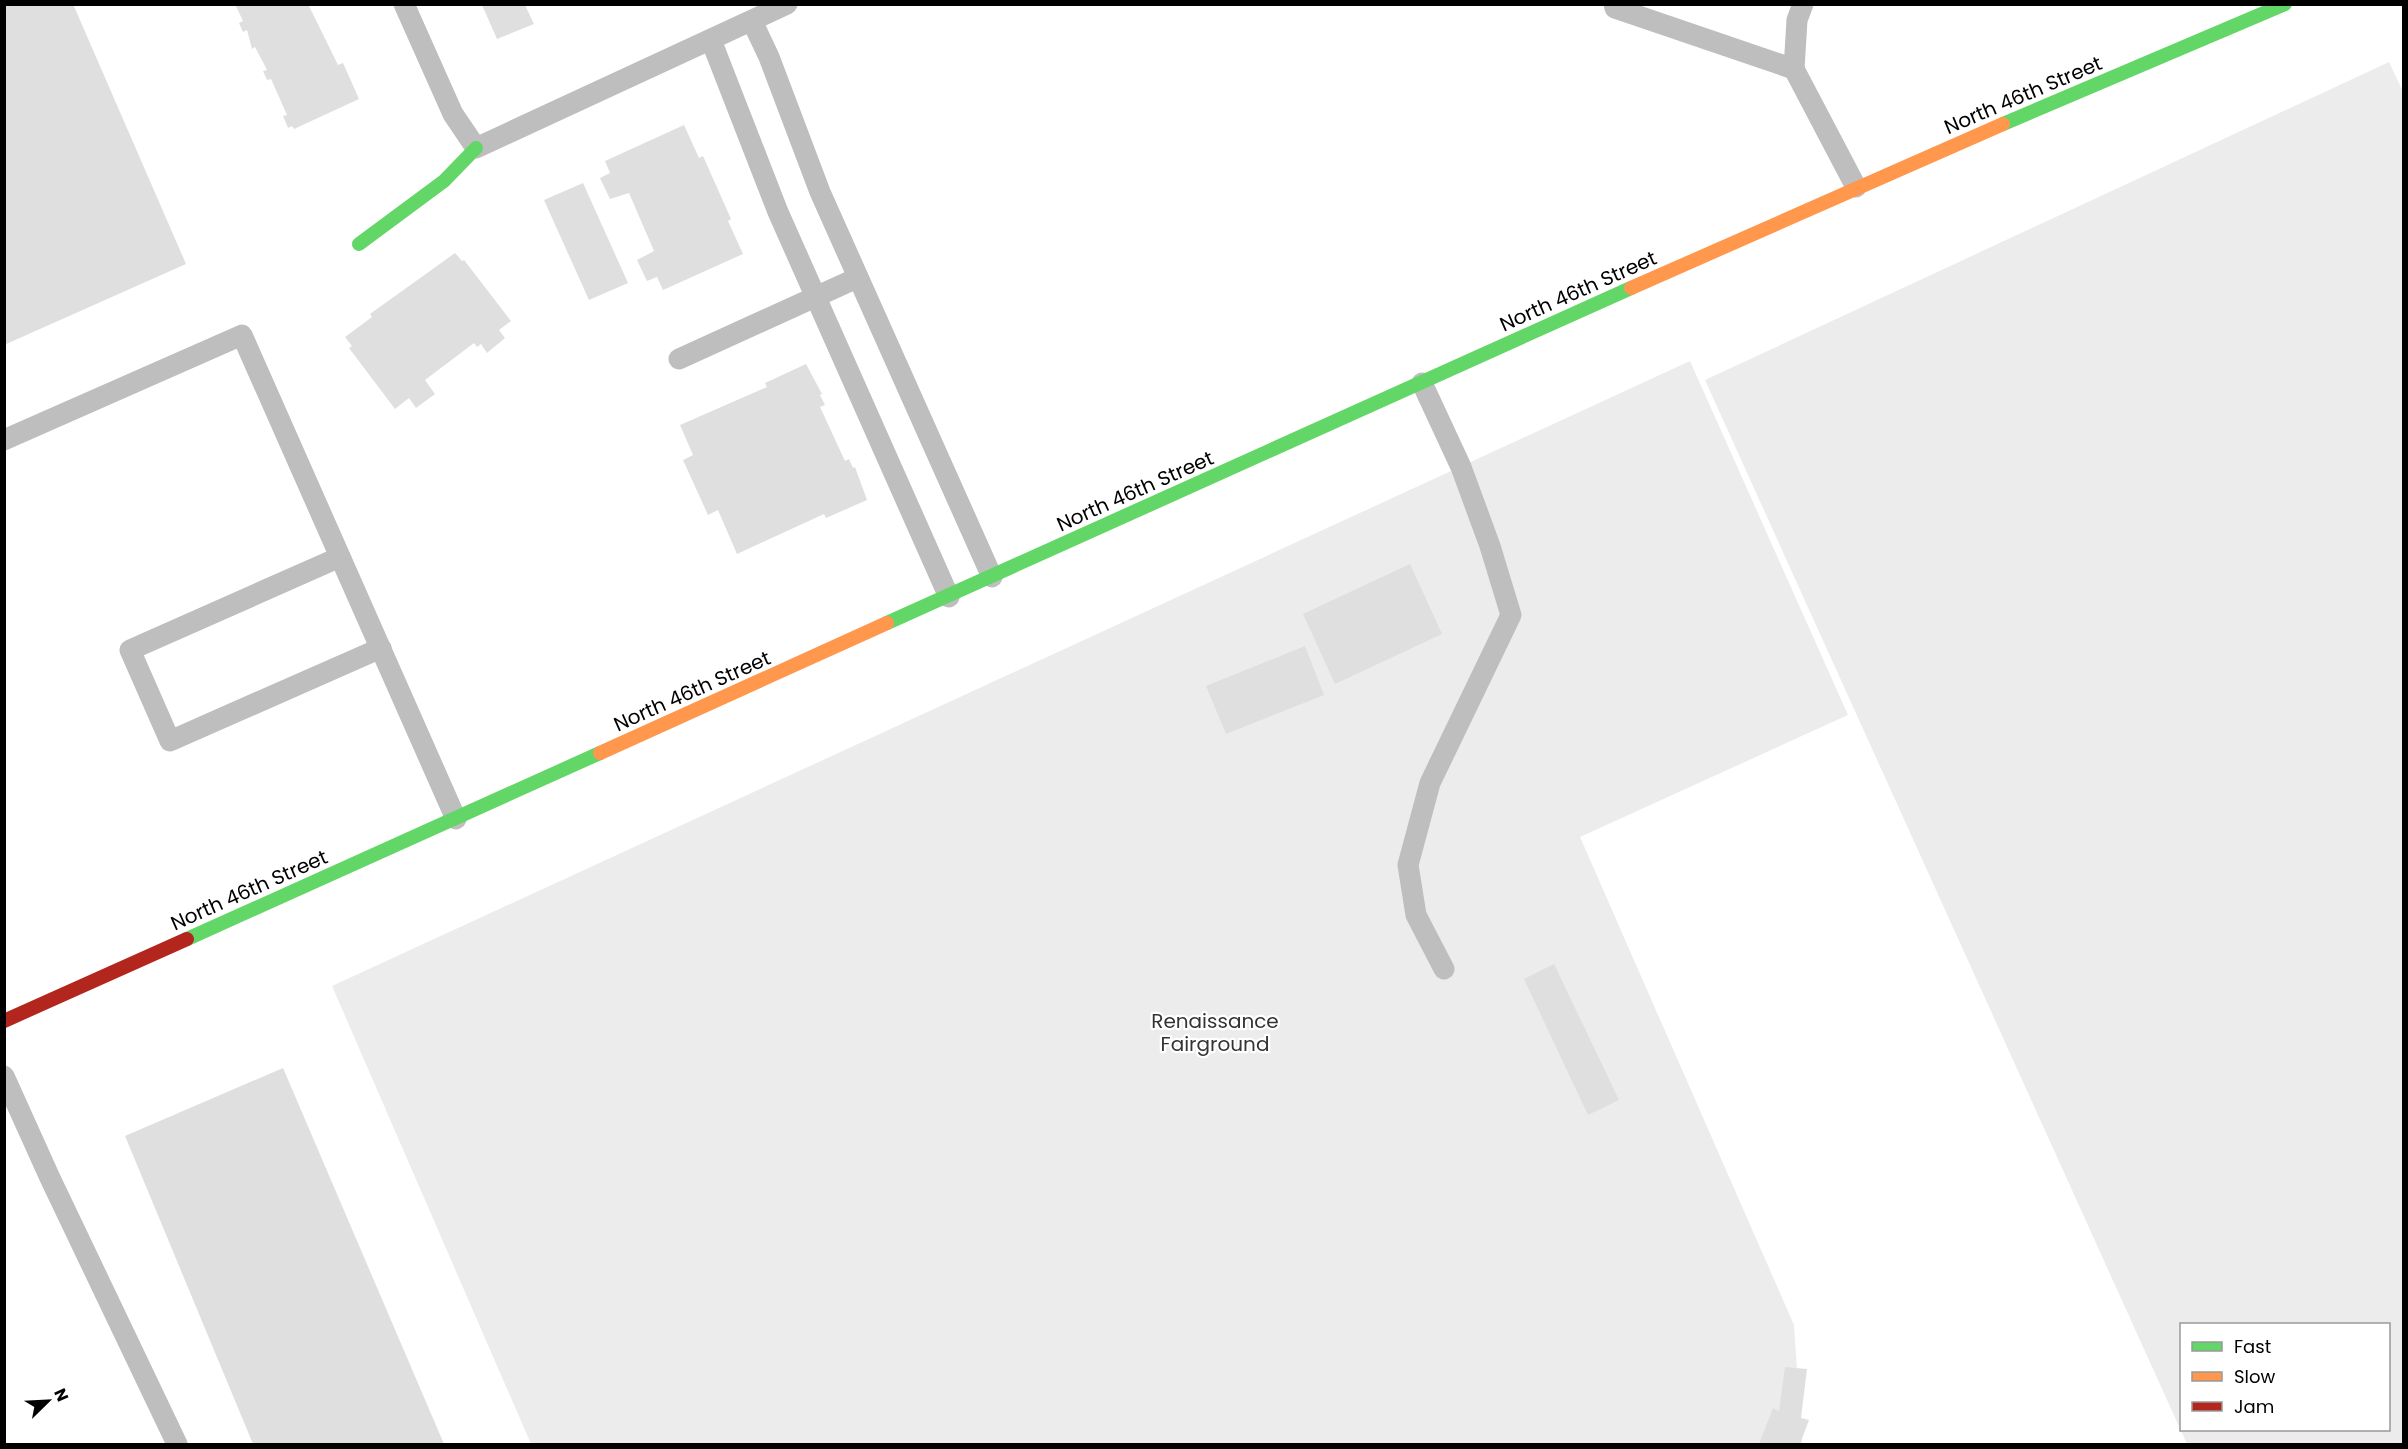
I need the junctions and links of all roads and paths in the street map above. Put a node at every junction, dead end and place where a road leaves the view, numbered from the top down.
1 (404, 4) edge
2 (787, 4) edge
3 (1614, 4) edge
4 (1803, 4) edge
5 (2285, 4) edge
6 (752, 21) junction
7 (711, 40) junction
8 (1794, 69) junction
9 (476, 148) junction
10 (1856, 187) junction
11 (359, 244) dead end
12 (857, 278) junction
13 (815, 298) junction
14 (679, 359) dead end
15 (1422, 383) junction
16 (4, 440) edge
17 (340, 557) junction
18 (992, 577) junction
19 (949, 597) junction
20 (381, 648) junction
21 (456, 819) junction
22 (1444, 969) dead end
23 (4, 1020) edge
24 (4, 1076) edge
25 (177, 1444) edge

1 - 9 lane
2 - 6 lane
3 - 8 lane
4 - 8 lane
5 - 10 street, North 46th Street
6 - 7 lane
6 - 12 lane
7 - 9 lane
7 - 13 lane
8 - 10 lane
9 - 11 street
10 - 15 street, North 46th Street
12 - 13 lane
12 - 18 lane
13 - 14 lane
13 - 19 lane
15 - 18 street, North 46th Street
15 - 22 lane
16 - 17 lane
17 - 20 lane
17 - 20 lane
18 - 19 street, North 46th Street
19 - 21 street, North 46th Street
20 - 21 lane
21 - 23 street, North 46th Street
24 - 25 lane

